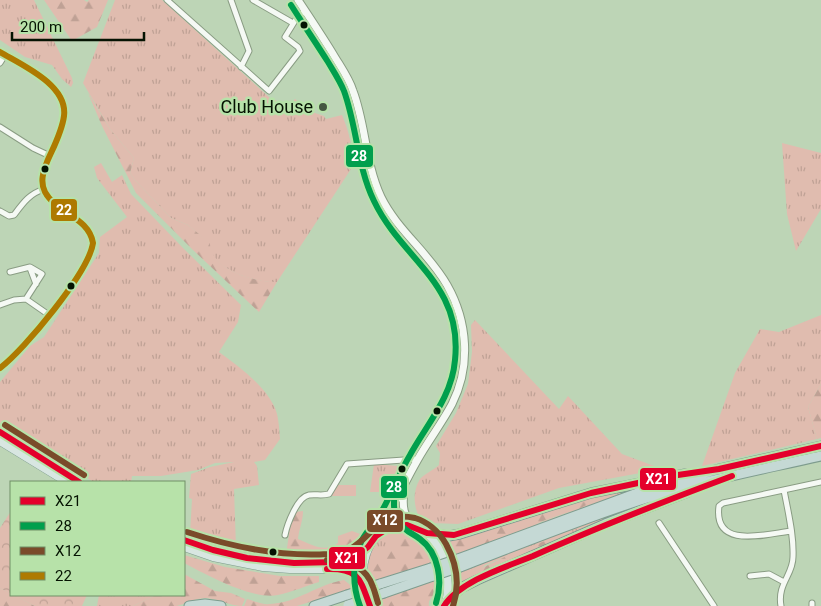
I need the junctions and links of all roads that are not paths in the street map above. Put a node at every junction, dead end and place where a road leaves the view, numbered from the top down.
1 (167, 0) edge
2 (231, 0) edge
3 (253, 0) edge
4 (298, 0) edge
5 (305, 10) junction
6 (293, 23) junction
7 (3, 54) edge
8 (0, 63) edge
9 (241, 68) junction
10 (0, 127) edge
11 (50, 156) junction
12 (44, 188) junction
13 (0, 211) edge
14 (30, 267) junction
15 (10, 272) dead end
16 (36, 284) junction
17 (26, 299) junction
18 (0, 306) edge
19 (49, 315) junction
20 (0, 368) edge
21 (0, 432) edge
22 (0, 441) edge
23 (821, 446) edge
24 (821, 456) edge
25 (418, 459) junction
26 (719, 469) junction
27 (727, 477) junction
28 (65, 481) edge
29 (78, 481) edge
30 (821, 482) edge
31 (404, 486) junction
32 (784, 490) junction
33 (659, 523) dead end
34 (415, 527) junction
35 (791, 531) junction
36 (427, 533) junction
37 (285, 535) dead end
38 (376, 536) junction
39 (185, 540) edge
40 (185, 547) edge
41 (368, 547) junction
42 (459, 563) junction
43 (432, 572) junction
44 (750, 576) dead end
45 (784, 582) junction
46 (365, 587) junction
47 (445, 604) edge
48 (369, 605) edge
49 (189, 606) edge
50 (221, 606) edge
51 (314, 606) edge
52 (347, 606) edge
53 (714, 606) edge
54 (781, 606) edge

1 - 9 street
2 - 9 street
3 - 6 street
4 - 5 main road
5 - 6 street
5 - 25 main road
6 - 9 street
7 - 8 street
7 - 11 street
10 - 11 street
11 - 12 street
12 - 13 street
12 - 19 street
14 - 15 street
14 - 16 street
14 - 16 street
16 - 17 street
17 - 18 street
17 - 19 street
19 - 20 street
21 - 29 main road
22 - 28 main road
23 - 26 highway
24 - 27 highway
25 - 31 main road
25 - 37 street
26 - 36 highway
26 - 42 highway
27 - 42 highway
27 - 47 highway
30 - 32 street
31 - 34 main road
31 - 38 main road
32 - 35 street
32 - 35 street
33 - 53 street
34 - 36 main road
34 - 38 main road
35 - 45 street
36 - 47 main road
38 - 41 main road
39 - 41 main road
40 - 46 main road
41 - 46 main road
42 - 43 highway, bridge
43 - 51 highway, bridge
43 - 52 highway, bridge
44 - 45 street
45 - 54 street
46 - 48 main road
49 - 50 highway

